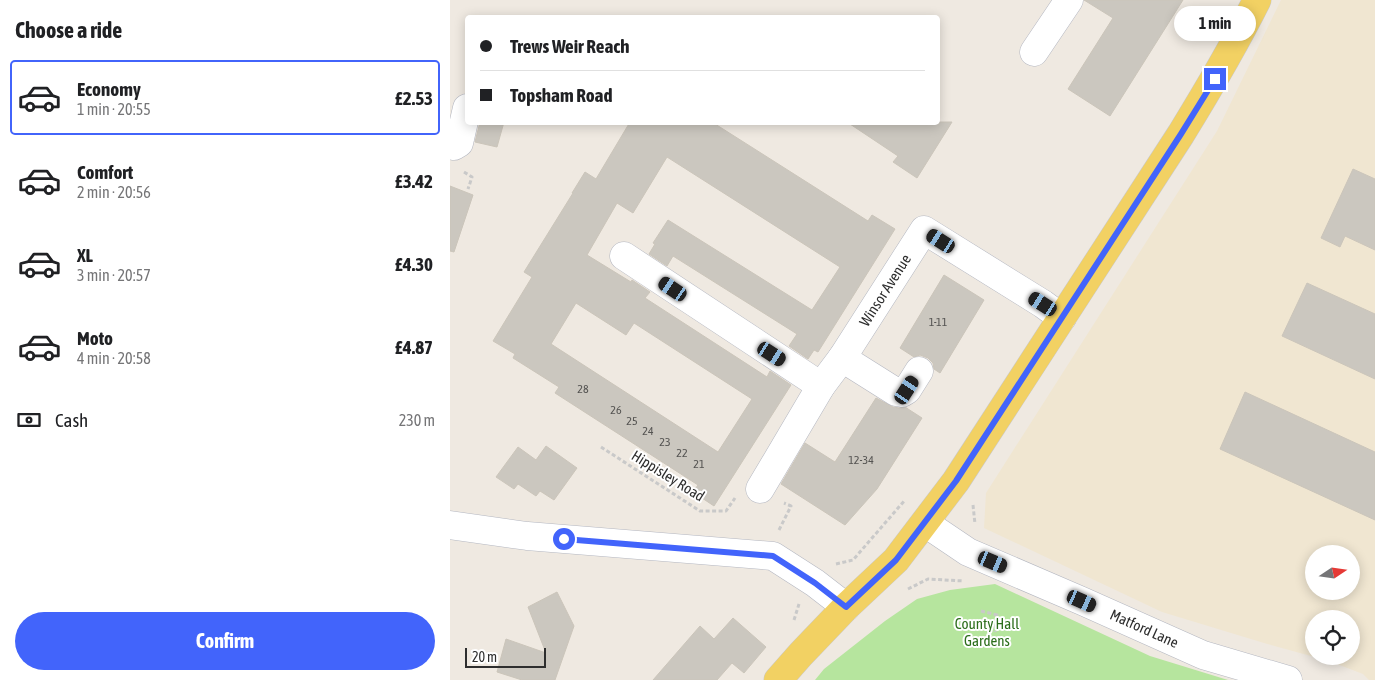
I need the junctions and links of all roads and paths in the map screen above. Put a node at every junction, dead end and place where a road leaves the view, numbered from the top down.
1 (1069, 0) edge
2 (1257, 0) edge
3 (1034, 52) dead end
4 (465, 118) edge
5 (450, 144) edge
6 (472, 177) dead end
7 (468, 189) dead end
8 (624, 256) dead end
9 (1062, 318) junction
10 (842, 358) junction
11 (919, 371) dead end
12 (821, 386) junction
13 (601, 447) dead end
14 (760, 489) dead end
15 (726, 511) dead end
16 (925, 523) junction
17 (450, 525) edge
18 (968, 580) dead end
19 (905, 590) dead end
20 (846, 607) junction
21 (981, 611) dead end
22 (995, 632) dead end
23 (778, 680) edge
24 (1288, 680) edge

1 - 3 street
2 - 9 main road
4 - 5 street
6 - 7 path
8 - 12 street
9 - 10 street, Winsor Avenue
9 - 16 main road
10 - 11 street
10 - 12 street, Winsor Avenue
12 - 14 street, Winsor Avenue
13 - 15 path, Hippisley Road
16 - 20 main road
16 - 24 street, Matford Lane
17 - 20 street
18 - 19 path
20 - 23 main road
21 - 22 path

